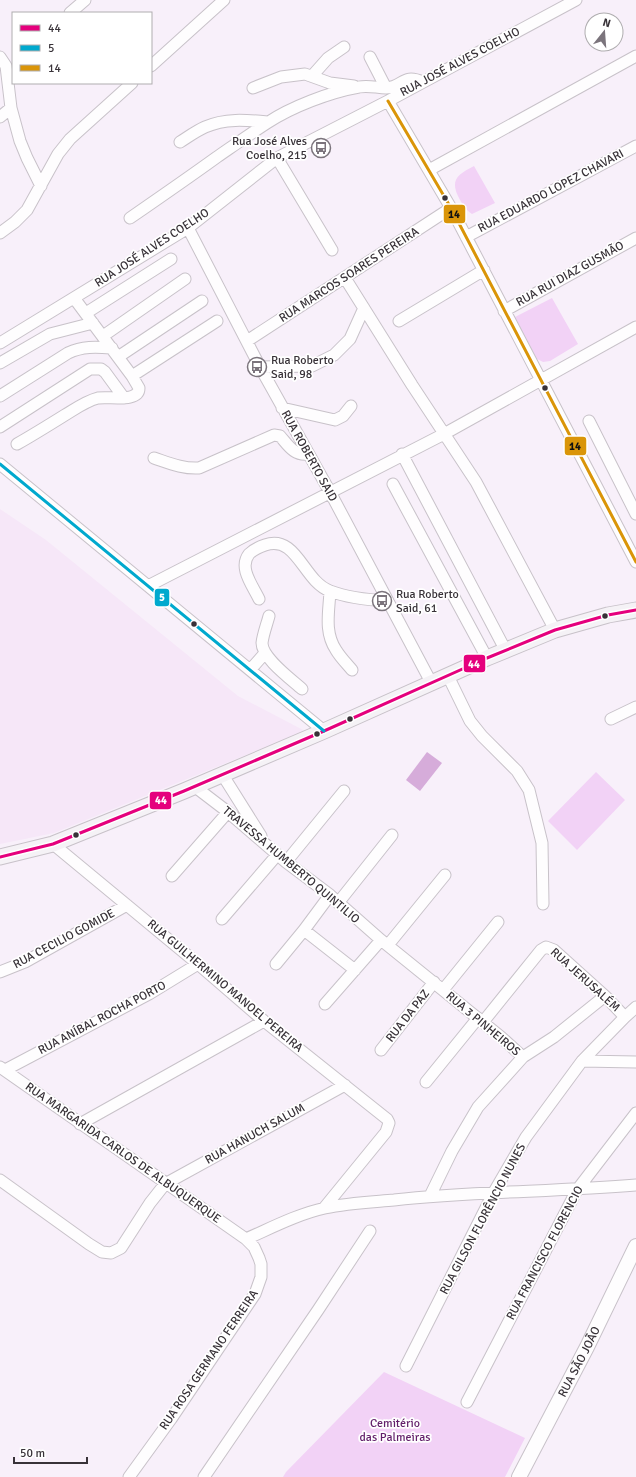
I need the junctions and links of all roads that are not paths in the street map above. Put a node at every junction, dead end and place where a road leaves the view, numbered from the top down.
1 (85, 0) edge
2 (224, 0) edge
3 (576, 0) edge
4 (558, 4) edge
5 (71, 12) edge
6 (344, 47) dead end
7 (0, 56) edge
8 (636, 56) edge
9 (370, 57) dead end
10 (10, 64) edge
11 (152, 65) edge
12 (312, 76) junction
13 (423, 82) junction
14 (131, 84) edge
15 (358, 87) junction
16 (253, 88) dead end
17 (386, 88) junction
18 (388, 101) junction
19 (12, 108) junction
20 (0, 117) edge
21 (268, 122) junction
22 (180, 142) dead end
23 (636, 146) edge
24 (278, 158) junction
25 (429, 170) junction
26 (41, 186) junction
27 (451, 208) junction
28 (130, 218) dead end
29 (188, 228) junction
30 (0, 233) edge
31 (466, 237) junction
32 (636, 238) edge
33 (332, 250) dead end
34 (171, 259) dead end
35 (484, 270) junction
36 (345, 278) junction
37 (185, 279) dead end
38 (74, 298) junction
39 (202, 301) dead end
40 (364, 308) junction
41 (504, 311) junction
42 (86, 313) junction
43 (217, 321) dead end
44 (399, 321) dead end
45 (93, 323) junction
46 (636, 327) edge
47 (103, 336) junction
48 (247, 341) junction
49 (0, 343) edge
50 (112, 348) junction
51 (118, 357) junction
52 (0, 363) edge
53 (260, 367) junction
54 (132, 376) junction
55 (540, 380) junction
56 (0, 396) edge
57 (124, 398) junction
58 (352, 406) dead end
59 (282, 408) junction
60 (589, 421) dead end
61 (0, 427) edge
62 (444, 434) junction
63 (17, 444) dead end
64 (308, 454) junction
65 (402, 454) junction
66 (154, 458) dead end
67 (0, 464) edge
68 (393, 484) dead end
69 (330, 492) junction
70 (636, 514) edge
71 (636, 562) edge
72 (148, 586) junction
73 (330, 591) junction
74 (259, 599) dead end
75 (388, 601) junction
76 (636, 610) edge
77 (269, 616) dead end
78 (555, 630) junction
79 (506, 651) junction
80 (265, 653) junction
81 (487, 658) junction
82 (250, 670) junction
83 (352, 670) dead end
84 (448, 676) junction
85 (432, 684) junction
86 (302, 689) dead end
87 (636, 707) edge
88 (611, 719) dead end
89 (324, 731) junction
90 (222, 774) junction
91 (194, 786) junction
92 (344, 791) dead end
93 (228, 812) junction
94 (392, 835) dead end
95 (52, 844) junction
96 (268, 846) junction
97 (0, 857) edge
98 (282, 858) junction
99 (445, 875) dead end
100 (172, 876) dead end
101 (330, 895) junction
102 (338, 903) junction
103 (543, 904) dead end
104 (127, 905) junction
105 (222, 919) dead end
106 (498, 922) dead end
107 (304, 930) junction
108 (384, 942) junction
109 (198, 964) junction
110 (276, 964) dead end
111 (355, 970) junction
112 (0, 972) edge
113 (434, 982) junction
114 (443, 990) junction
115 (605, 996) junction
116 (325, 1004) dead end
117 (636, 1008) edge
118 (625, 1017) junction
119 (480, 1020) junction
120 (264, 1021) junction
121 (381, 1050) dead end
122 (523, 1058) junction
123 (582, 1061) junction
124 (636, 1062) edge
125 (2, 1068) edge
126 (426, 1082) dead end
127 (344, 1085) junction
128 (636, 1113) edge
129 (80, 1124) junction
130 (0, 1180) edge
131 (165, 1184) junction
132 (636, 1186) edge
133 (577, 1190) junction
134 (494, 1192) junction
135 (430, 1196) junction
136 (324, 1208) junction
137 (370, 1231) dead end
138 (246, 1239) junction
139 (636, 1246) edge
140 (406, 1366) dead end
141 (467, 1402) dead end
142 (129, 1477) edge
143 (204, 1477) edge
144 (519, 1477) edge

1 - 5 street
2 - 11 street
3 - 4 street, RUA JOSÉ ALVES COELHO
4 - 13 street, RUA JOSÉ ALVES COELHO
6 - 12 street
7 - 10 street
8 - 25 street
9 - 17 street
10 - 19 street
12 - 15 street
12 - 16 street
13 - 17 street
13 - 18 street, RUA JOSÉ ALVES COELHO
14 - 26 street
15 - 17 street
15 - 21 street
18 - 24 street, RUA JOSÉ ALVES COELHO
18 - 25 street
19 - 20 street
19 - 26 street
21 - 22 street
21 - 28 street
23 - 31 street, RUA EDUARDO LOPEZ CHAVARI
24 - 29 street, RUA JOSÉ ALVES COELHO
24 - 33 street
25 - 27 street
26 - 30 street
27 - 31 street
27 - 36 street, RUA MARCOS SOARES PEREIRA
29 - 38 street, RUA JOSÉ ALVES COELHO
29 - 48 street, RUA ROBERTO SAID
31 - 35 street
32 - 41 street, RUA RUI DIAZ GUSMÃO
34 - 42 street
35 - 41 street
35 - 44 street
36 - 40 street
36 - 48 street, RUA MARCOS SOARES PEREIRA
37 - 47 street
38 - 42 street
38 - 49 street, RUA JOSÉ ALVES COELHO
39 - 51 street
40 - 53 street
40 - 62 street
41 - 55 street
42 - 45 street
43 - 54 street
45 - 47 street
45 - 52 street
46 - 55 street
47 - 50 street
48 - 53 street, RUA ROBERTO SAID
50 - 51 street
50 - 56 street
51 - 54 street
53 - 59 street, RUA ROBERTO SAID
54 - 57 street
55 - 62 street
55 - 71 street
57 - 61 street
57 - 63 street
58 - 59 street
59 - 64 street, RUA ROBERTO SAID
60 - 70 street
62 - 65 street
62 - 78 street
64 - 66 street
64 - 69 street, RUA ROBERTO SAID
65 - 69 street
65 - 79 street
67 - 72 street
68 - 81 street
69 - 72 street
69 - 75 street, RUA ROBERTO SAID
72 - 82 street
73 - 74 street
73 - 75 street
73 - 83 street
75 - 85 street, RUA ROBERTO SAID
76 - 78 main road
77 - 80 street
78 - 79 main road
79 - 81 main road
80 - 82 street
80 - 86 street
81 - 84 main road
82 - 89 street
84 - 85 main road
84 - 103 street
85 - 89 main road
87 - 88 street
89 - 90 main road
90 - 91 main road
90 - 96 street
91 - 93 street, TRAVESSA HUMBERTO QUINTILIO
91 - 95 main road
92 - 98 street
93 - 96 street, TRAVESSA HUMBERTO QUINTILIO
93 - 100 street
94 - 102 street
95 - 97 main road
95 - 104 street, RUA GUILHERMINO MANOEL PEREIRA
96 - 98 street, TRAVESSA HUMBERTO QUINTILIO
98 - 101 street, TRAVESSA HUMBERTO QUINTILIO
98 - 105 street
99 - 108 street
101 - 102 street, TRAVESSA HUMBERTO QUINTILIO
101 - 107 street
102 - 108 street, TRAVESSA HUMBERTO QUINTILIO
104 - 109 street, RUA GUILHERMINO MANOEL PEREIRA
104 - 112 street, RUA CECILIO GOMIDE
106 - 114 street
107 - 110 street
107 - 111 street
108 - 111 street
108 - 113 street, RUA 3 PINHEIROS
109 - 120 street, RUA GUILHERMINO MANOEL PEREIRA
109 - 125 street, RUA ANÍBAL ROCHA PORTO
111 - 116 street
113 - 114 street, RUA 3 PINHEIROS
113 - 121 street, RUA DA PAZ
114 - 119 street, RUA 3 PINHEIROS
115 - 118 street, RUA JERUSALÉM
115 - 119 street, RUA JERUSALÉM
115 - 122 street
117 - 118 street, RUA GILSON FLORÊNCIO NUNES
118 - 123 street, RUA GILSON FLORÊNCIO NUNES
119 - 122 street, RUA 3 PINHEIROS
119 - 126 street
120 - 127 street, RUA GUILHERMINO MANOEL PEREIRA
120 - 129 street
122 - 135 street, RUA 3 PINHEIROS
123 - 124 street
123 - 134 street, RUA GILSON FLORÊNCIO NUNES
125 - 129 street, RUA MARGARIDA CARLOS DE ALBUQUERQUE
127 - 131 street, RUA HANUCH SALUM
127 - 136 street, RUA GUILHERMINO MANOEL PEREIRA
128 - 133 street, RUA FRANCISCO FLORENCIO
129 - 131 street, RUA MARGARIDA CARLOS DE ALBUQUERQUE
130 - 131 street
131 - 138 street, RUA MARGARIDA CARLOS DE ALBUQUERQUE
132 - 133 street
133 - 134 street
133 - 141 street, RUA FRANCISCO FLORENCIO
134 - 135 street
134 - 140 street, RUA GILSON FLORÊNCIO NUNES
135 - 136 street
136 - 138 street
137 - 143 street
138 - 142 street, RUA ROSA GERMANO FERREIRA
139 - 144 street, RUA SÃO JOÃO

